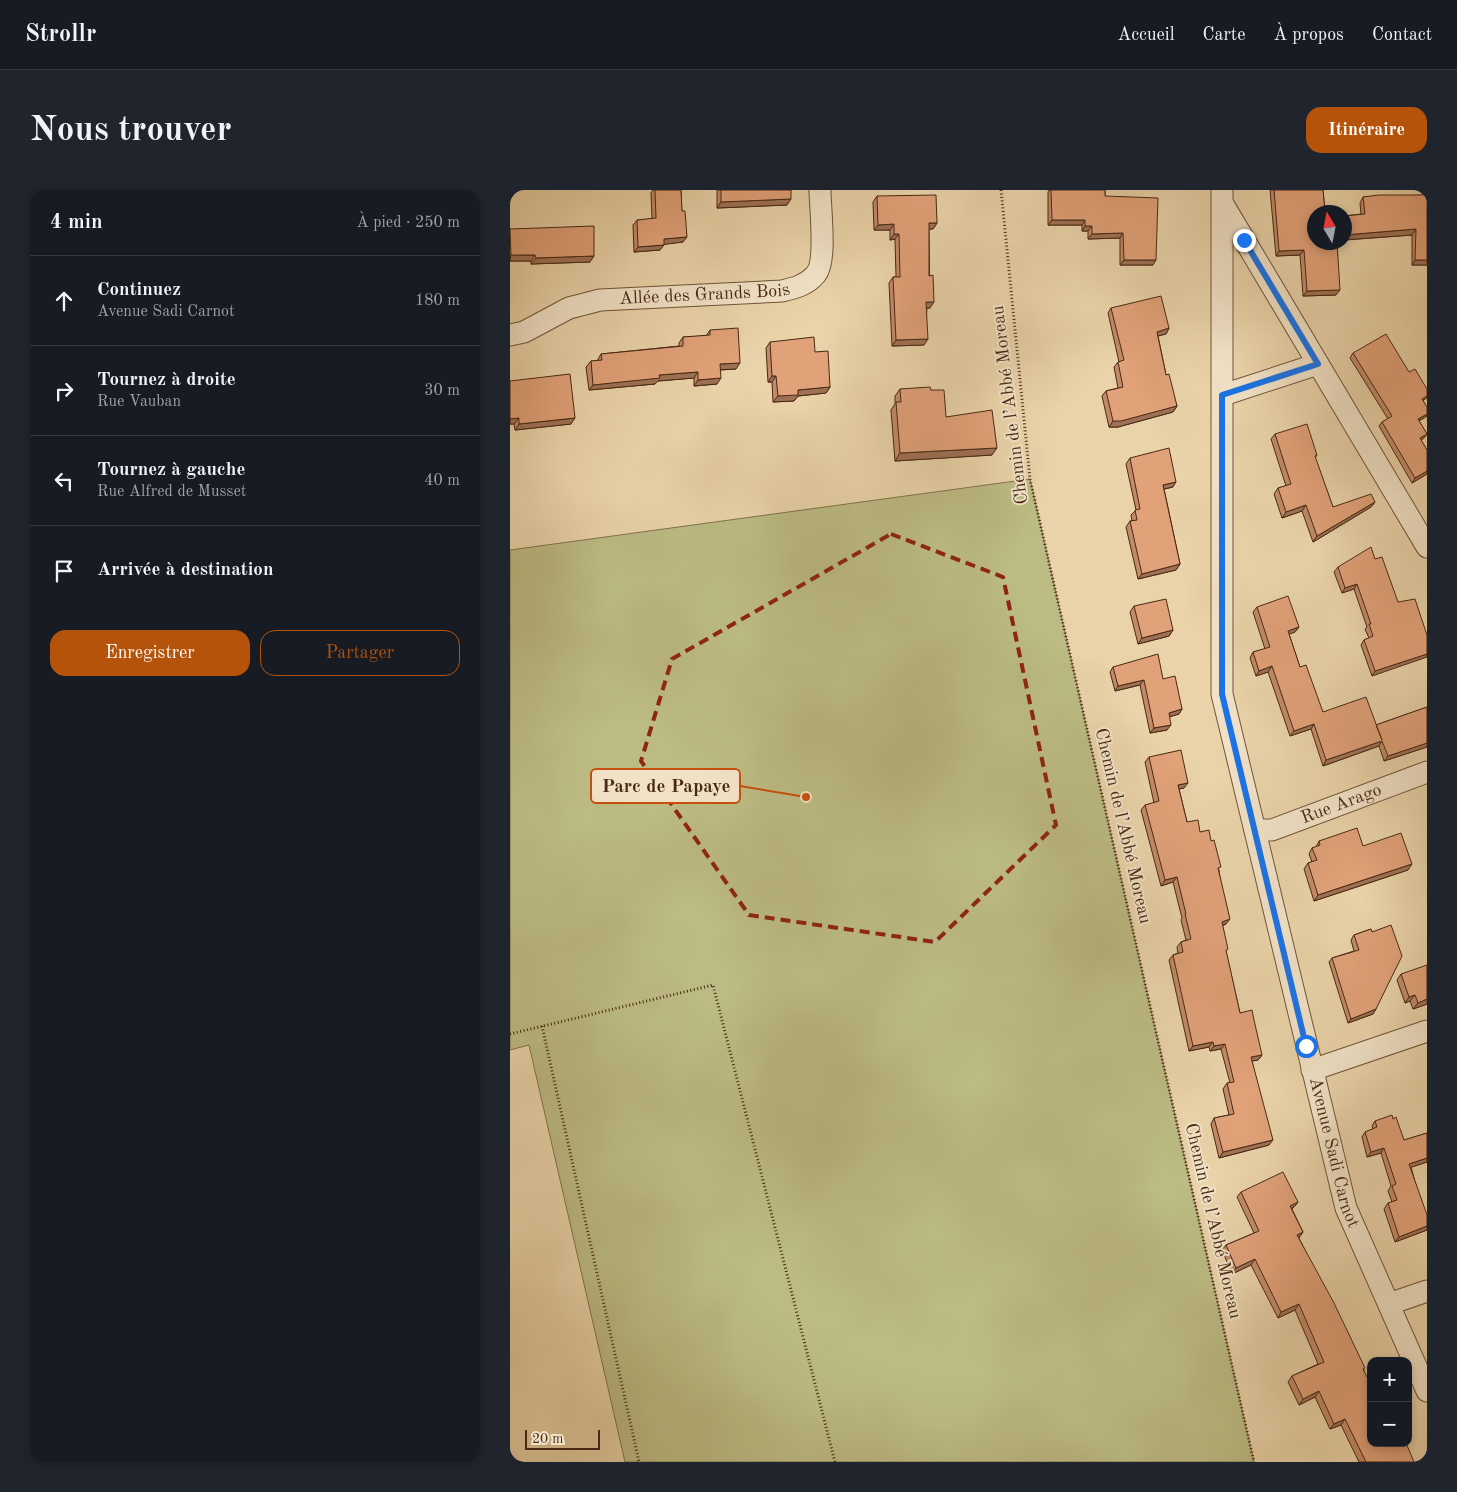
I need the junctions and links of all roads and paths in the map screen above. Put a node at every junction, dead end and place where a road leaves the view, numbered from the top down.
1 (820, 190) edge
2 (1000, 190) edge
3 (1222, 197) edge
4 (510, 335) edge
5 (1318, 364) junction
6 (1222, 395) junction
7 (1427, 548) edge
8 (1427, 772) edge
9 (1255, 830) junction
10 (542, 1026) junction
11 (1427, 1031) edge
12 (510, 1034) edge
13 (1312, 1070) junction
14 (1427, 1291) edge
15 (1389, 1304) junction
16 (1427, 1391) edge
17 (638, 1462) edge
18 (835, 1462) edge
19 (1254, 1462) edge

1 - 4 street, Allée des Grands Bois
2 - 19 path, Chemin de l’Abbé Moreau
3 - 5 street
3 - 6 street, Avenue Sadi Carnot
5 - 6 street
5 - 7 street
6 - 9 street, Avenue Sadi Carnot
8 - 9 street, Rue Arago
9 - 13 street, Avenue Sadi Carnot
10 - 12 path
10 - 17 path
10 - 18 path
11 - 13 street
13 - 15 street, Avenue Sadi Carnot
14 - 15 street
15 - 16 street, Avenue Sadi Carnot

